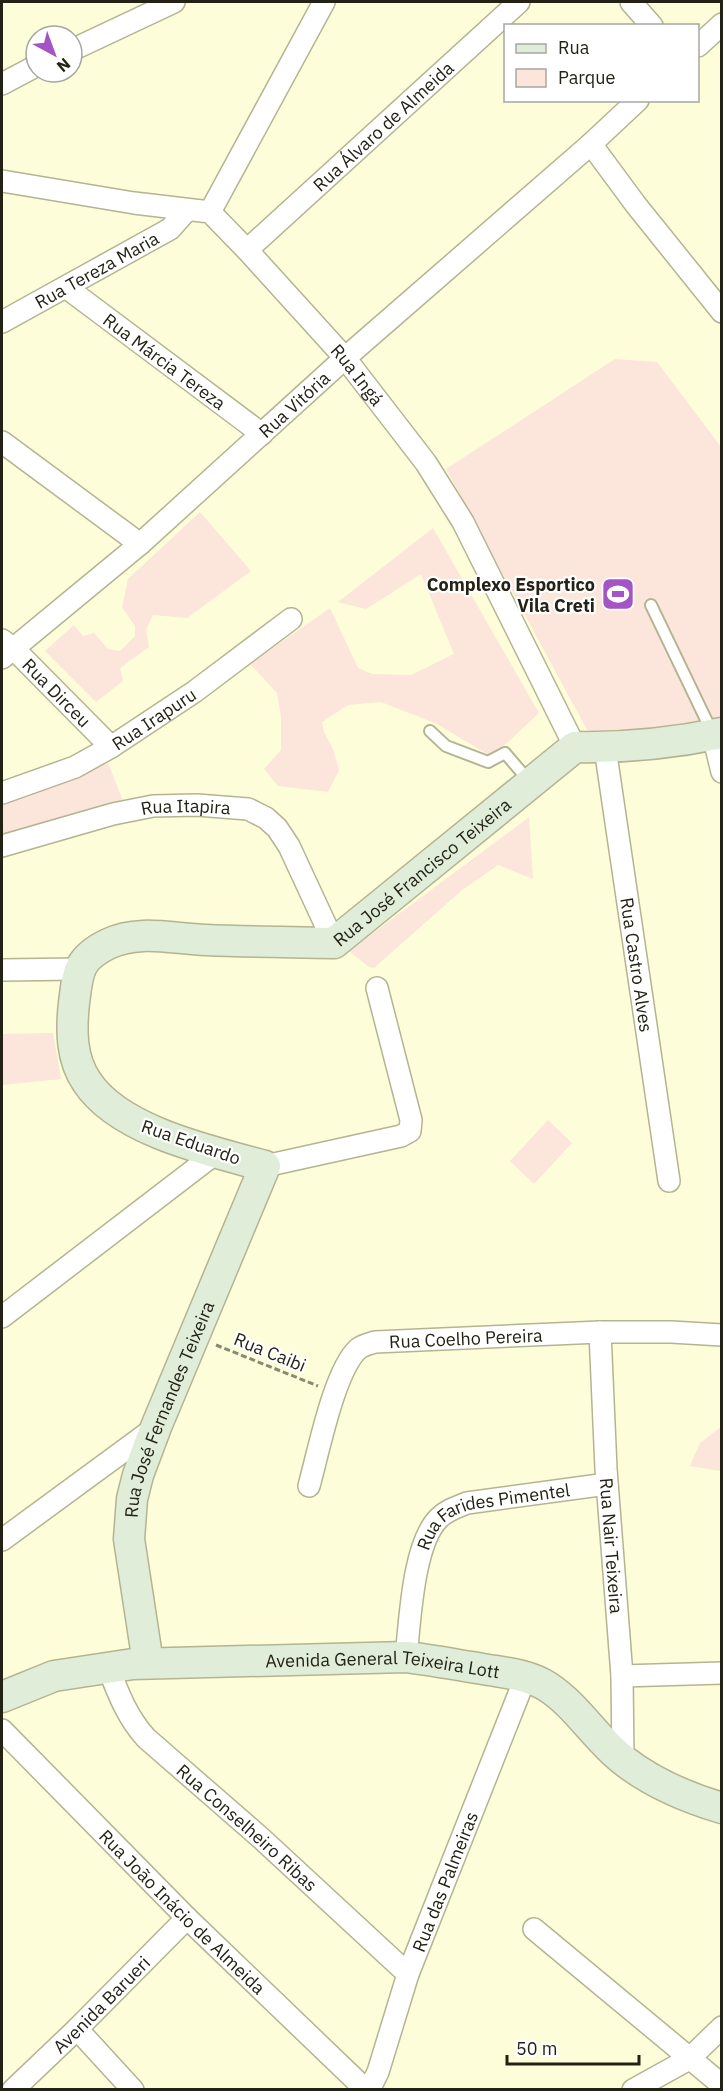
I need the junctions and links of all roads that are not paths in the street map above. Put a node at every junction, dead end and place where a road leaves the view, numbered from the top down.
1 (174, 2) edge
2 (324, 2) edge
3 (519, 2) edge
4 (631, 2) edge
5 (650, 24) edge
6 (719, 33) edge
7 (84, 44) edge
8 (699, 45) edge
9 (24, 72) edge
10 (2, 84) edge
11 (636, 102) edge
12 (591, 144) junction
13 (2, 181) edge
14 (187, 210) junction
15 (210, 212) junction
16 (247, 250) junction
17 (67, 288) junction
18 (722, 312) edge
19 (2, 322) edge
20 (345, 358) junction
21 (262, 434) junction
22 (2, 442) edge
23 (140, 544) junction
24 (651, 605) dead end
25 (291, 619) dead end
26 (6, 649) edge
27 (430, 731) dead end
28 (717, 734) edge
29 (111, 747) junction
30 (575, 747) junction
31 (605, 748) junction
32 (722, 772) edge
33 (531, 783) junction
34 (2, 793) edge
35 (2, 846) edge
36 (334, 943) junction
37 (78, 969) junction
38 (2, 970) edge
39 (377, 988) dead end
40 (216, 1153) junction
41 (265, 1166) junction
42 (669, 1180) dead end
43 (2, 1317) edge
44 (600, 1332) junction
45 (722, 1335) edge
46 (156, 1427) junction
47 (607, 1484) junction
48 (309, 1486) dead end
49 (2, 1540) edge
50 (406, 1657) junction
51 (148, 1663) junction
52 (108, 1666) junction
53 (722, 1673) edge
54 (526, 1676) junction
55 (622, 1676) junction
56 (2, 1697) edge
57 (2, 1730) edge
58 (623, 1760) junction
59 (722, 1808) edge
60 (187, 1918) junction
61 (534, 1929) dead end
62 (408, 1974) junction
63 (722, 2027) edge
64 (77, 2029) junction
65 (689, 2059) junction
66 (722, 2085) edge
67 (14, 2090) edge
68 (133, 2090) edge
69 (368, 2090) edge
70 (633, 2090) edge

1 - 7 street
2 - 15 street
3 - 16 street, Rua Álvaro de Almeida
4 - 5 street
6 - 8 street
9 - 10 street
11 - 12 street, Rua Vitória
12 - 18 street
12 - 20 street, Rua Vitória
13 - 14 street
14 - 15 street
14 - 17 street, Rua Tereza Maria
15 - 16 street, Rua Ingá
16 - 20 street, Rua Ingá
17 - 19 street, Rua Tereza Maria
17 - 21 street, Rua Márcia Tereza
20 - 21 street, Rua Vitória
20 - 30 street, Rua Ingá
21 - 23 street, Rua Vitória
22 - 23 street
23 - 26 street, Rua Vitória
24 - 28 lane
25 - 29 street, Rua Irapuru
26 - 29 street, Rua Dirceu
27 - 33 lane
28 - 31 street
28 - 32 street
29 - 34 street, Rua Irapuru
30 - 31 street
30 - 33 street, Rua José Francisco Teixeira
31 - 42 street, Rua Castro Alves
33 - 36 street, Rua José Francisco Teixeira
35 - 36 street, Rua Itapira
36 - 37 street, Rua José Francisco Teixeira
37 - 38 street
37 - 40 street, Rua Eduardo
39 - 41 street, Rua Eduardo
40 - 41 street, Rua Eduardo
40 - 43 street
41 - 46 street, Rua José Fernandes Teixeira
44 - 45 street, Rua Coelho Pereira
44 - 47 street, Rua Nair Teixeira
44 - 48 street, Rua Coelho Pereira
46 - 49 street
46 - 51 street, Rua José Fernandes Teixeira
47 - 50 street, Rua Farides Pimentel
47 - 55 street, Rua Nair Teixeira
50 - 51 street, Avenida General Teixeira Lott
50 - 54 street, Avenida General Teixeira Lott
51 - 52 street, Avenida General Teixeira Lott
52 - 56 street, Avenida General Teixeira Lott
52 - 62 street, Rua Conselheiro Ribas
53 - 55 street
54 - 58 street, Avenida General Teixeira Lott
54 - 62 street, Rua das Palmeiras
55 - 58 street, Rua Nair Teixeira
57 - 60 street, Rua João Inácio de Almeida
58 - 59 street, Avenida General Teixeira Lott
60 - 64 street, Avenida Barueri
60 - 69 street, Rua João Inácio de Almeida
61 - 65 street
62 - 69 street, Rua das Palmeiras
63 - 65 street
64 - 67 street, Avenida Barueri
64 - 68 street
65 - 66 street
65 - 70 street

